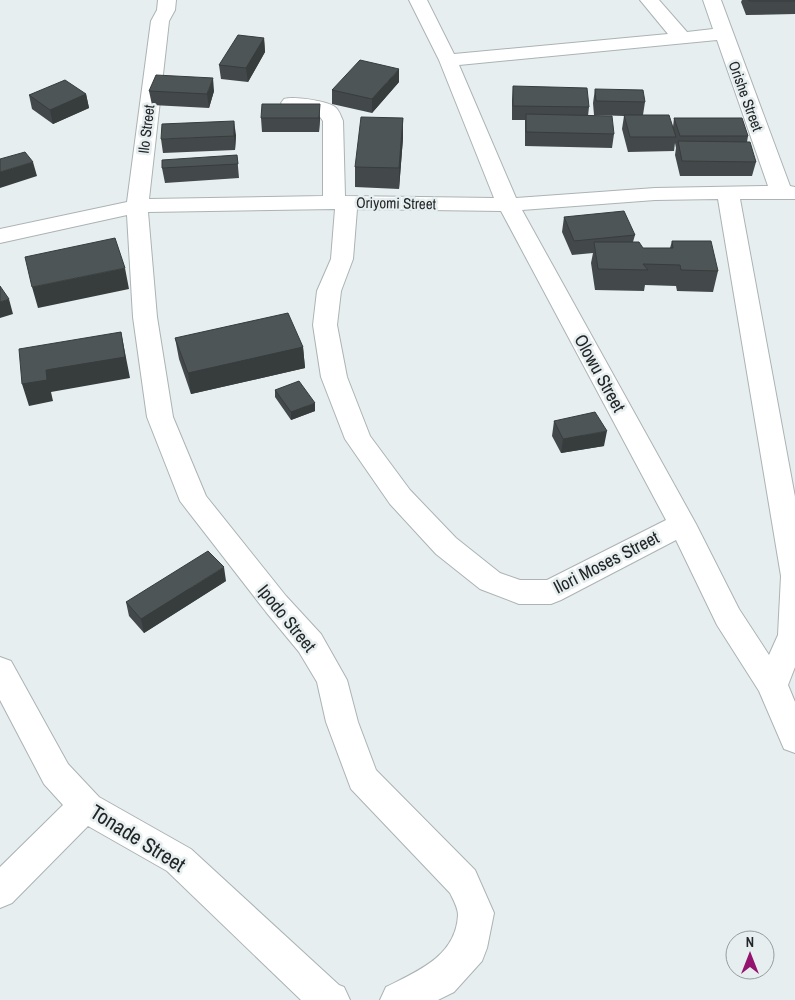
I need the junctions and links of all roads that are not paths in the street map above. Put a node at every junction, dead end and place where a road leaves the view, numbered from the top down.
1 (167, 0) edge
2 (418, 0) edge
3 (649, 0) edge
4 (712, 0) edge
5 (724, 34) junction
6 (681, 37) junction
7 (448, 60) junction
8 (291, 103) edge
9 (728, 192) junction
10 (788, 192) edge
11 (340, 202) junction
12 (508, 204) junction
13 (137, 206) junction
14 (0, 236) edge
15 (682, 524) junction
16 (0, 670) edge
17 (772, 685) junction
18 (795, 740) edge
19 (87, 808) junction
20 (0, 892) edge
21 (331, 1000) edge
22 (400, 1000) edge

1 - 13 street, Ilo Street
2 - 7 street, Olowu Street
3 - 6 street
4 - 5 street, Orishe Street
5 - 6 street
5 - 10 street, Orishe Street
6 - 7 street
7 - 12 street, Olowu Street
8 - 11 street, Ilori Moses Street
9 - 10 street, Oriyomi Street
9 - 12 street, Oriyomi Street
9 - 17 street
11 - 12 street, Oriyomi Street
11 - 13 street, Oriyomi Street
11 - 15 street, Ilori Moses Street
12 - 15 street, Olowu Street
13 - 14 street, Oriyomi Street
13 - 22 street, Ipodo Street
15 - 17 street, Olowu Street
16 - 19 street, Tonade Street
17 - 18 street, Olowu Street
19 - 20 street
19 - 21 street, Tonade Street

